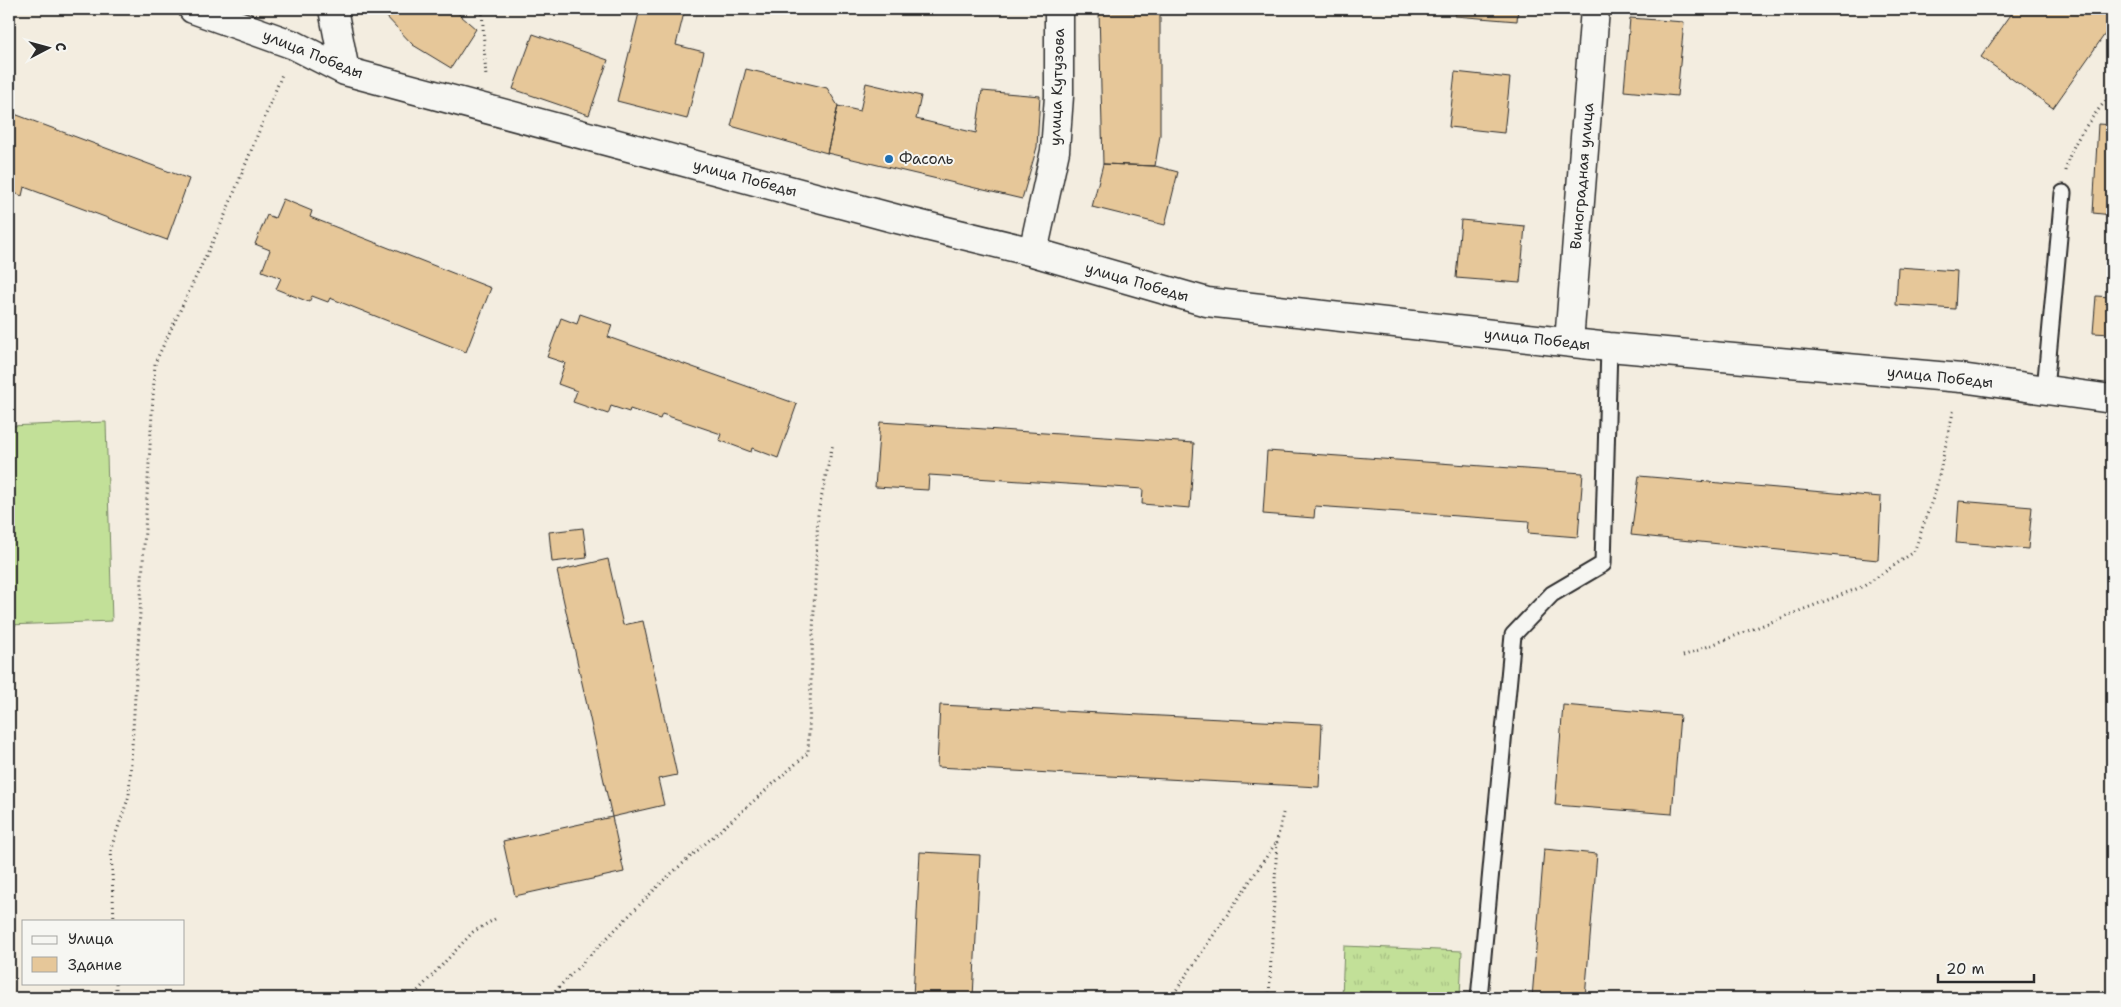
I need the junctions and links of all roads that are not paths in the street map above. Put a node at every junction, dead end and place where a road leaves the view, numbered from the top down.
1 (193, 9) edge
2 (333, 9) edge
3 (1059, 9) edge
4 (1595, 9) edge
5 (345, 71) junction
6 (2063, 193) road end
7 (1033, 252) junction
8 (1569, 342) junction
9 (1609, 347) junction
10 (2045, 390) junction
11 (2112, 399) edge
12 (1479, 998) edge

1 - 5 street, улица Победы
2 - 5 street
3 - 7 street, улица Кутузова
4 - 8 street, Виноградная улица
5 - 7 street, улица Победы
6 - 10 lane
7 - 8 street, улица Победы
8 - 9 street, улица Победы
9 - 10 street, улица Победы
9 - 12 lane
10 - 11 street, улица Победы

